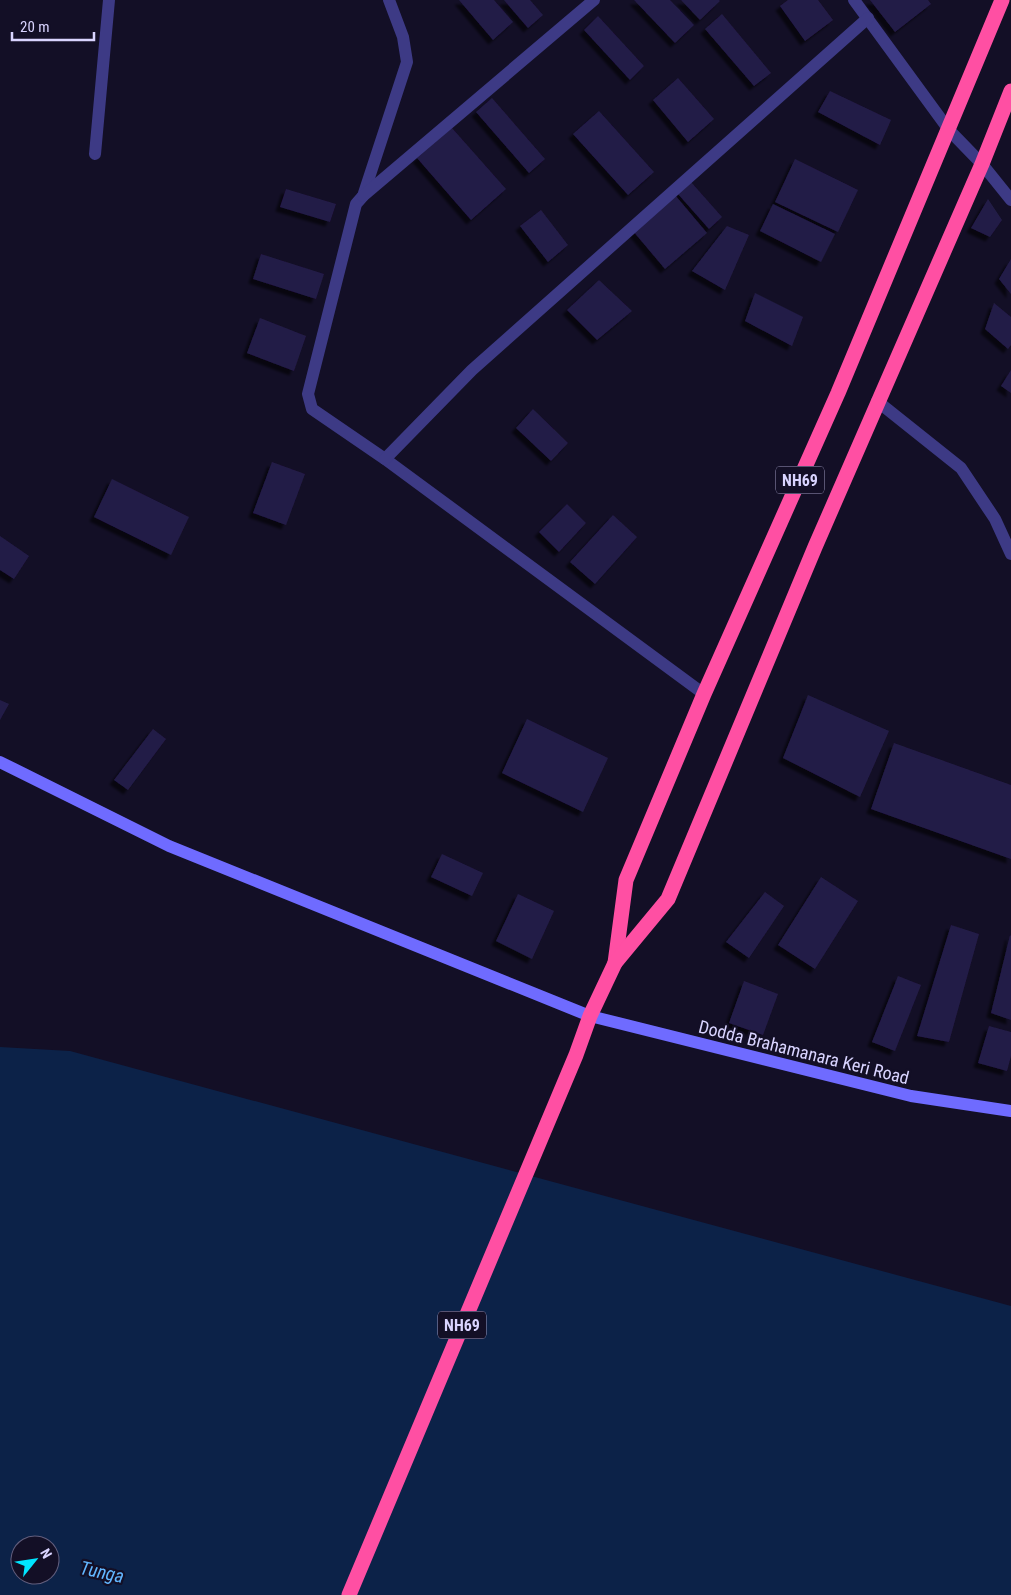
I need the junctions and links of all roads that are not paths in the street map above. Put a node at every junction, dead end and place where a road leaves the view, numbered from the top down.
1 (109, 0) edge
2 (389, 0) edge
3 (594, 0) edge
4 (854, 0) edge
5 (1002, 0) edge
6 (868, 18) junction
7 (1011, 91) edge
8 (950, 130) junction
9 (95, 154) dead end
10 (982, 164) junction
11 (363, 196) junction
12 (1011, 200) edge
13 (877, 401) junction
14 (385, 459) junction
15 (1011, 554) edge
16 (704, 694) junction
17 (0, 762) edge
18 (615, 963) junction
19 (590, 1016) junction
20 (1011, 1111) edge
21 (349, 1595) edge

1 - 9 street
2 - 11 street
3 - 11 street
4 - 6 street
5 - 8 highway, NH69
6 - 8 street
6 - 14 street
7 - 10 highway, NH69
8 - 10 street
8 - 16 highway, NH69
10 - 12 street
10 - 13 highway, NH69
11 - 14 street
13 - 15 street
13 - 18 highway, NH69
14 - 16 street
16 - 18 highway, NH69
17 - 19 street, Dodda Brahamanara Keri Road
18 - 19 highway, NH69
19 - 20 street, Dodda Brahamanara Keri Road
19 - 21 highway, NH69

